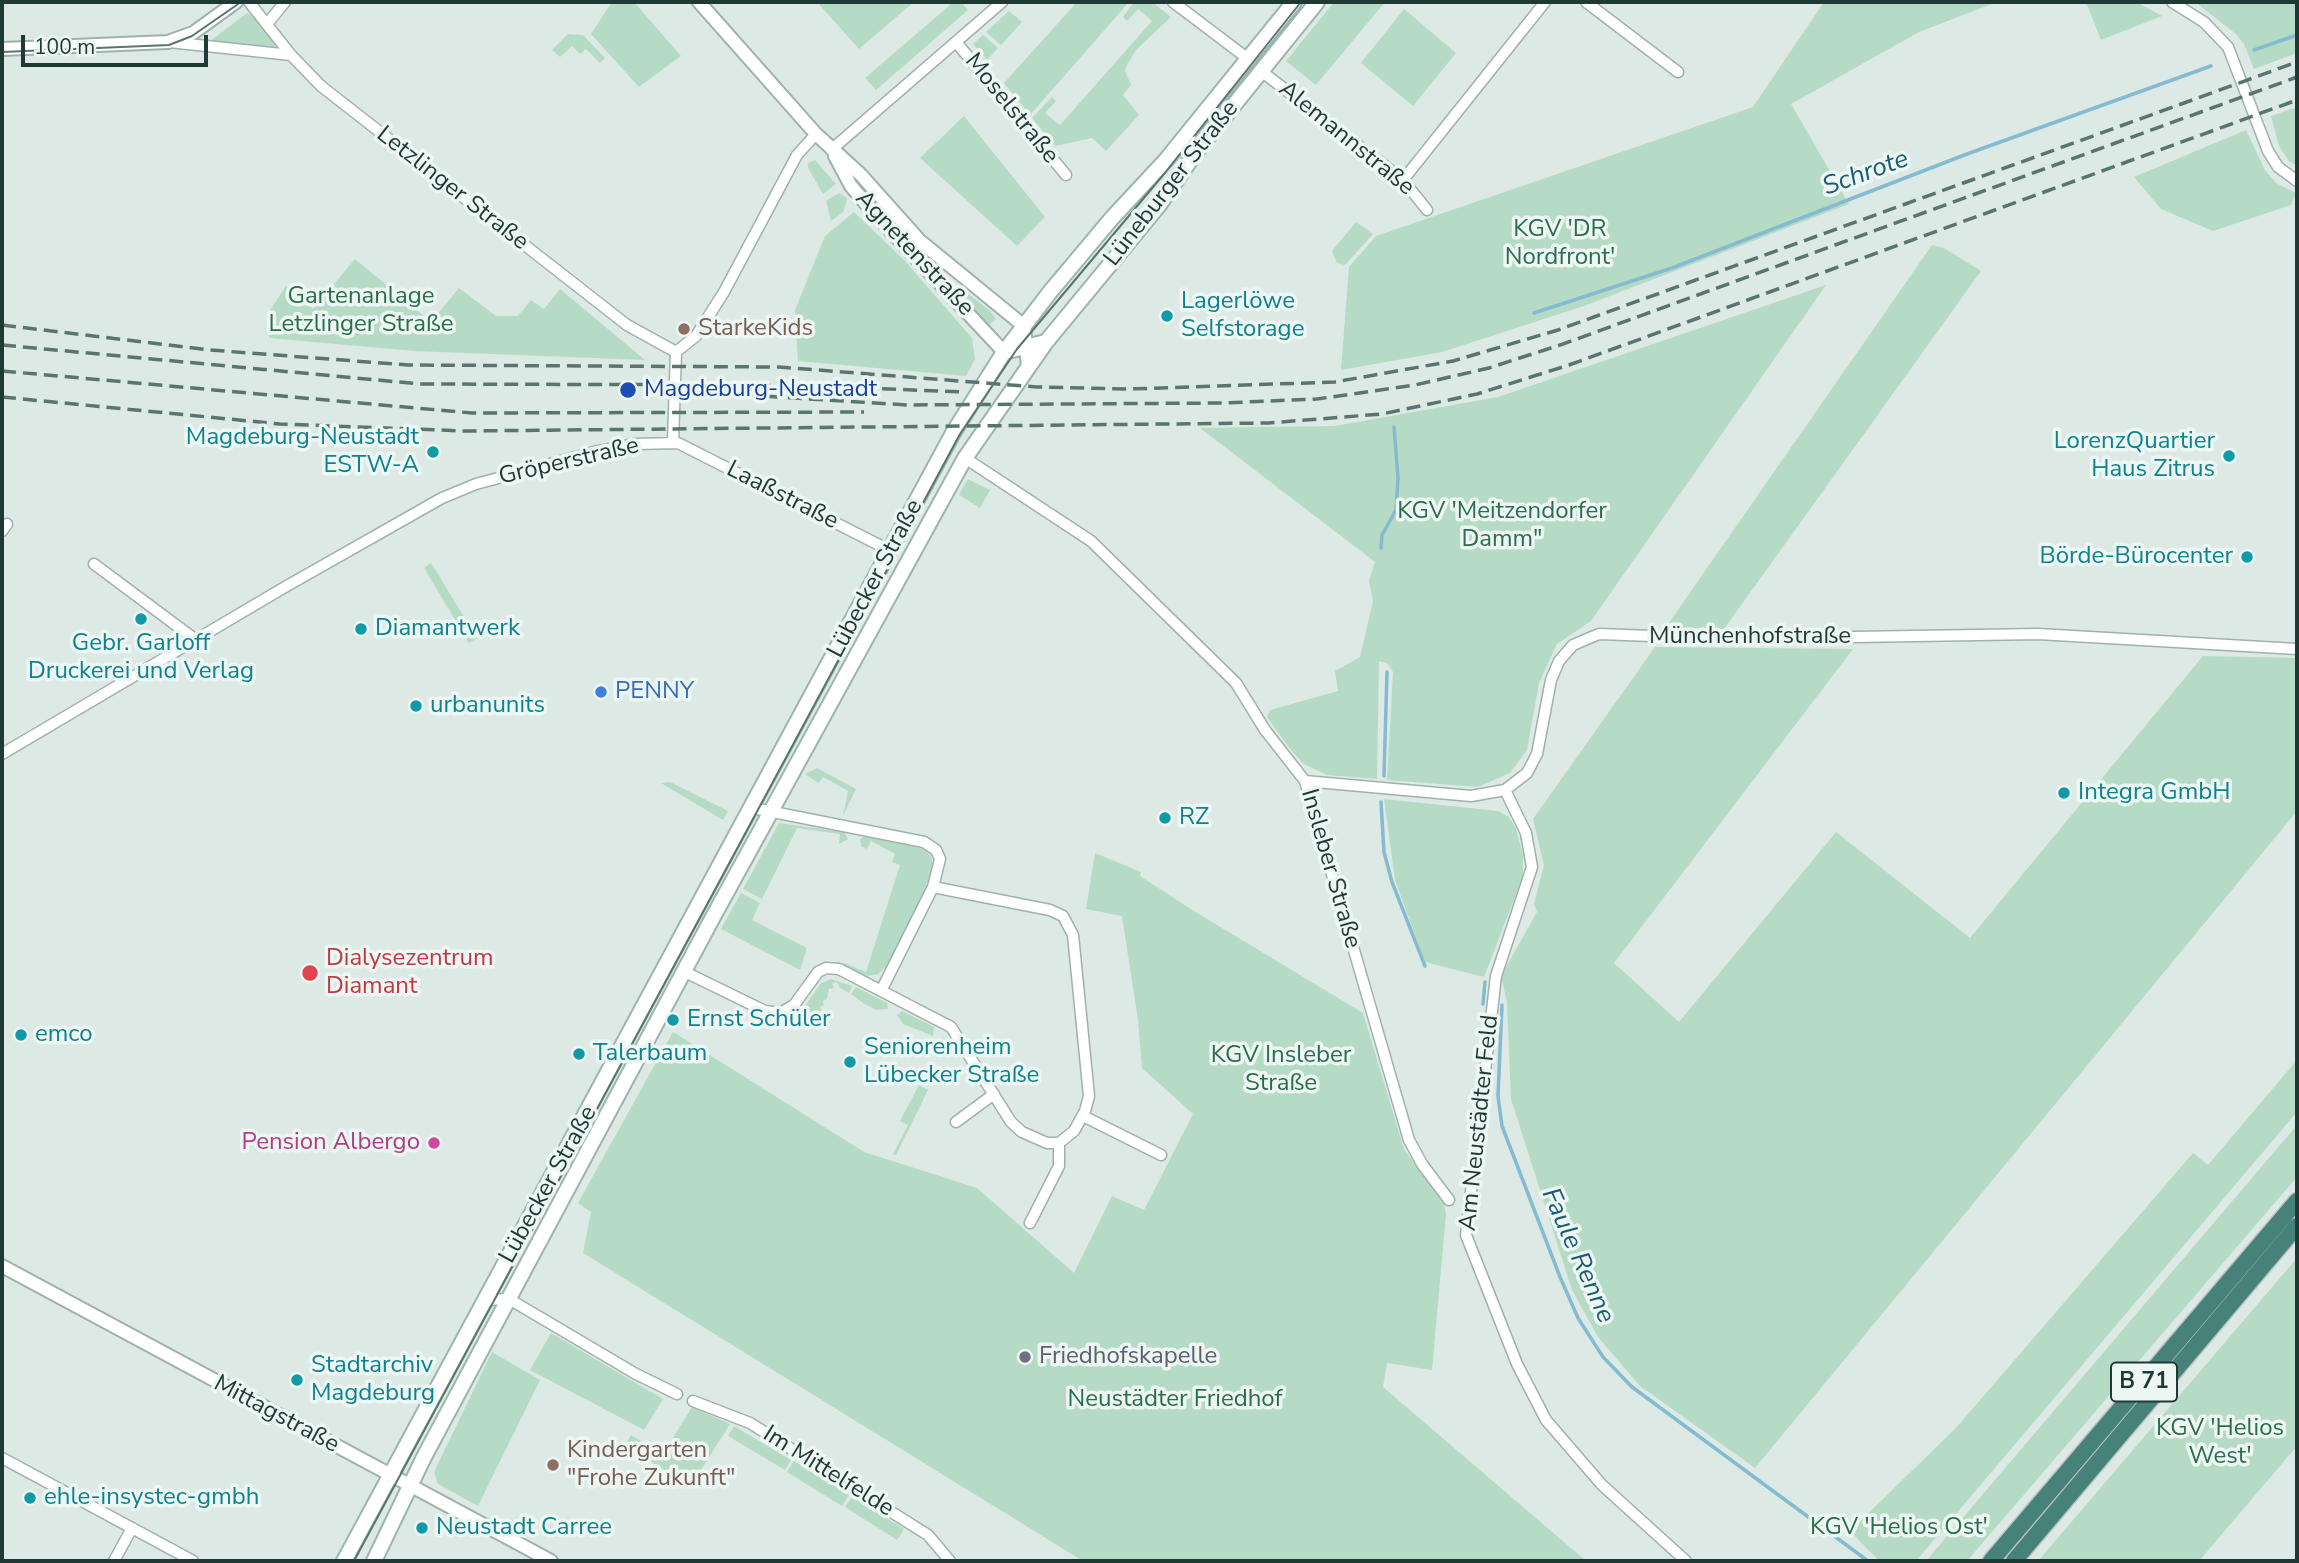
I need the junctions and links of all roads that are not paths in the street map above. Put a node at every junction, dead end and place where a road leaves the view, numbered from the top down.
1 (236, 2) edge
2 (249, 2) edge
3 (285, 2) edge
4 (699, 2) edge
5 (1002, 2) edge
6 (1174, 2) edge
7 (1294, 2) edge
8 (1317, 2) edge
9 (1545, 2) edge
10 (1586, 2) edge
11 (2172, 2) edge
12 (267, 24) junction
13 (168, 42) junction
14 (956, 42) junction
15 (3, 49) edge
16 (291, 55) junction
17 (1247, 58) junction
18 (1261, 71) junction
19 (1678, 72) dead end
20 (816, 134) junction
21 (831, 150) junction
22 (1066, 175) dead end
23 (1403, 180) junction
24 (2297, 181) edge
25 (1427, 210) dead end
26 (1024, 326) junction
27 (1046, 342) junction
28 (1026, 349) junction
29 (676, 352) junction
30 (1004, 352) junction
31 (1028, 367) junction
32 (673, 442) junction
33 (965, 458) junction
34 (891, 551) junction
35 (94, 564) dead end
36 (196, 640) junction
37 (2297, 649) edge
38 (2, 754) edge
39 (1305, 781) junction
40 (1505, 790) junction
41 (753, 808) junction
42 (770, 813) junction
43 (933, 887) junction
44 (685, 972) junction
45 (882, 989) junction
46 (994, 1094) junction
47 (1083, 1116) junction
48 (956, 1122) dead end
49 (1059, 1143) junction
50 (1161, 1155) dead end
51 (1449, 1200) dead end
52 (2297, 1201) edge
53 (1030, 1223) dead end
54 (2297, 1226) edge
55 (2, 1266) edge
56 (486, 1300) junction
57 (509, 1300) junction
58 (677, 1394) dead end
59 (693, 1401) dead end
60 (2, 1458) edge
61 (390, 1476) junction
62 (410, 1487) junction
63 (132, 1528) junction
64 (114, 1561) edge
65 (193, 1561) edge
66 (344, 1561) edge
67 (373, 1561) edge
68 (551, 1561) edge
69 (950, 1561) edge
70 (1686, 1561) edge
71 (1991, 1561) edge
72 (2014, 1561) edge

1 - 13 street
2 - 12 street, Letzlinger Straße
3 - 12 street
4 - 20 street, Agnetenstraße
5 - 14 street
6 - 17 street
7 - 17 main road, Lüneburger Straße
8 - 18 main road, Lüneburger Straße
9 - 23 street
10 - 19 street
11 - 24 street
12 - 16 street, Letzlinger Straße
13 - 15 street
13 - 16 street
14 - 21 street
14 - 22 street, Moselstraße
16 - 29 street, Letzlinger Straße
17 - 26 main road, Lüneburger Straße
18 - 23 street, Alemannstraße
18 - 27 main road, Lüneburger Straße
20 - 21 street, Agnetenstraße
20 - 29 street
21 - 26 street, Agnetenstraße
21 - 30 street, Agnetenstraße
23 - 25 street, Alemannstraße
26 - 28 street
26 - 30 main road, Lüneburger Straße
27 - 28 main road
27 - 31 main road, Lüneburger Straße
28 - 30 main road
28 - 31 street
29 - 32 street, Gröperstraße
30 - 34 main road, Lübecker Straße
31 - 33 main road, Lübecker Straße
32 - 34 street, Laaßstraße
32 - 36 street, Gröperstraße
33 - 39 street, Insleber Straße
33 - 42 main road, Lübecker Straße
34 - 41 main road, Lübecker Straße
35 - 36 street
36 - 38 street, Gröperstraße
37 - 40 street, Münchenhofstraße
39 - 40 street
39 - 51 street, Insleber Straße
40 - 70 street, Am Neustädter Feld
41 - 42 street
41 - 56 main road, Lübecker Straße
42 - 43 street
42 - 44 main road, Lübecker Straße
43 - 45 street
43 - 47 street
44 - 45 street
44 - 57 main road, Lübecker Straße
45 - 46 street
46 - 48 street
46 - 49 street
47 - 49 street
47 - 50 street
49 - 53 street
52 - 71 highway, B 71
54 - 72 highway, B 71
55 - 61 street, Mittagstraße
56 - 57 street
56 - 61 main road, Lübecker Straße
57 - 58 street
57 - 62 main road, Lübecker Straße
59 - 69 street, Im Mittelfelde
60 - 63 street
61 - 62 street, Mittagstraße
61 - 66 main road, Lübecker Straße
62 - 67 main road, Lübecker Straße
62 - 68 street, Mittagstraße
63 - 64 street
63 - 65 street

